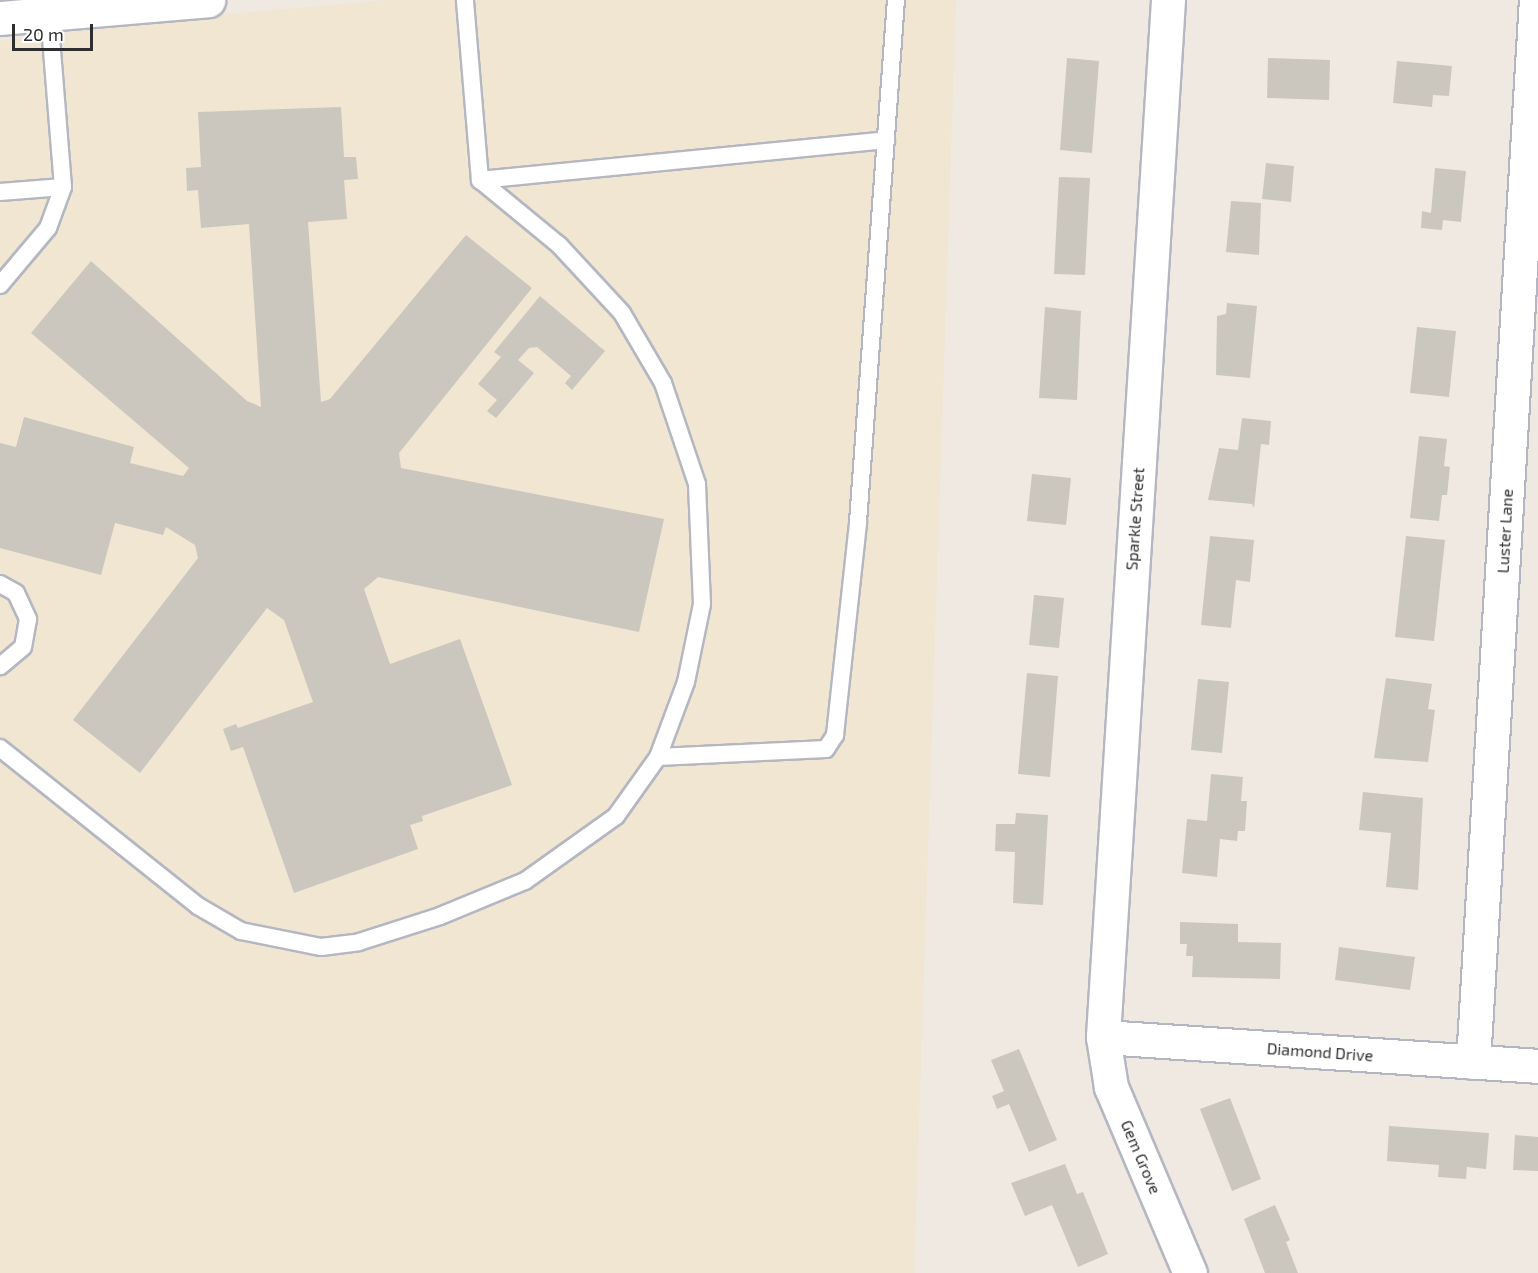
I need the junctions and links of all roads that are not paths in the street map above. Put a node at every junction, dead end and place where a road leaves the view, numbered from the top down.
1 (208, 0) edge
2 (465, 0) edge
3 (896, 0) edge
4 (1168, 0) edge
5 (1536, 0) edge
6 (49, 14) junction
7 (0, 18) edge
8 (886, 140) junction
9 (480, 180) junction
10 (63, 187) junction
11 (0, 192) edge
12 (0, 285) edge
13 (0, 584) edge
14 (0, 666) edge
15 (0, 748) edge
16 (658, 757) junction
17 (1103, 1037) junction
18 (1473, 1062) junction
19 (1538, 1066) edge
20 (1190, 1273) edge

1 - 6 street
2 - 9 lane
3 - 8 lane
4 - 17 street, Sparkle Street
5 - 18 street, Luster Lane
6 - 7 street
6 - 10 lane
8 - 9 lane
8 - 16 lane
9 - 16 lane
10 - 11 lane
10 - 12 lane
13 - 14 lane
15 - 16 lane
17 - 18 street, Diamond Drive
17 - 20 street, Gem Grove
18 - 19 street, Diamond Drive

